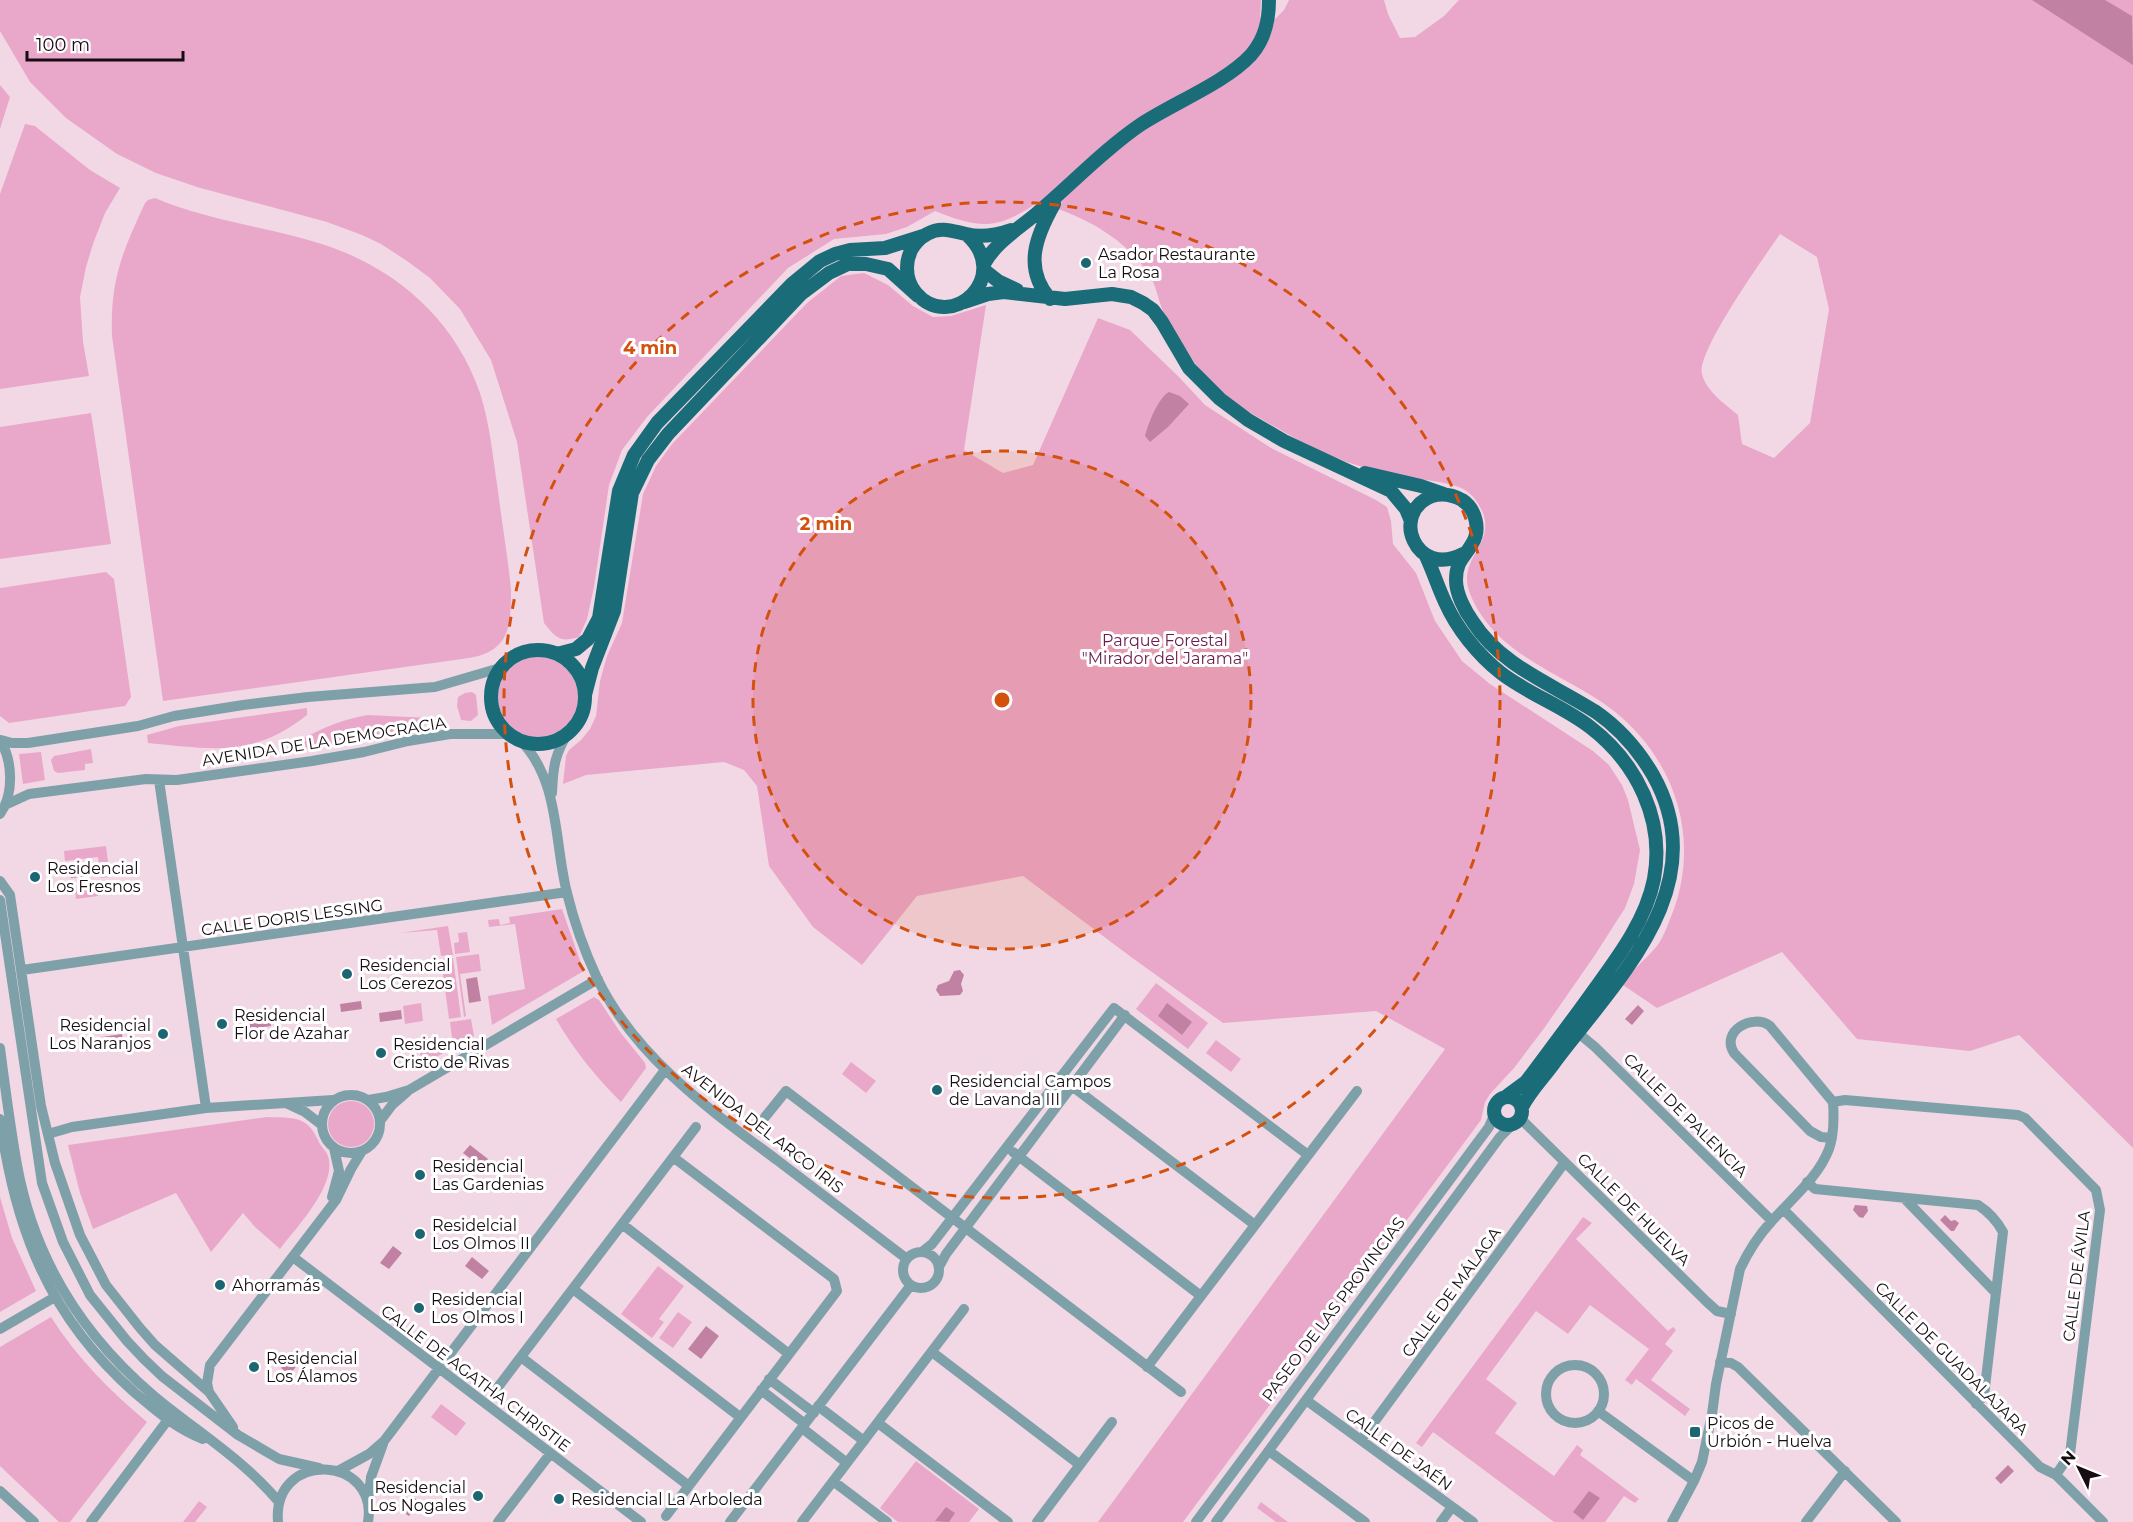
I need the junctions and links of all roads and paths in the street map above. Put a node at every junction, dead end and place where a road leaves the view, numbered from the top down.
1 (1269, 0) edge
2 (1066, 187) junction
3 (1024, 224) junction
4 (966, 234) junction
5 (922, 236) junction
6 (984, 267) junction
7 (1024, 294) junction
8 (918, 296) junction
9 (1050, 299) junction
10 (964, 302) junction
11 (1341, 468) junction
12 (1444, 494) junction
13 (1411, 521) junction
14 (1463, 554) junction
15 (1426, 556) junction
16 (557, 654) junction
17 (500, 668) junction
18 (585, 695) junction
19 (569, 731) junction
20 (514, 737) junction
21 (0, 740) edge
22 (159, 780) junction
23 (552, 802) junction
24 (2, 810) edge
25 (0, 881) edge
26 (567, 892) junction
27 (0, 900) edge
28 (183, 948) junction
29 (22, 970) junction
30 (598, 979) junction
31 (1125, 1015) junction
32 (1577, 1032) junction
33 (0, 1048) edge
34 (1, 1062) edge
35 (24, 1065) junction
36 (665, 1070) junction
37 (1060, 1077) junction
38 (37, 1078) junction
39 (1072, 1086) junction
40 (409, 1090) junction
41 (1357, 1091) dead end
42 (1507, 1096) junction
43 (333, 1100) junction
44 (368, 1100) junction
45 (285, 1102) junction
46 (1833, 1102) junction
47 (206, 1108) junction
48 (1494, 1115) junction
49 (1518, 1116) junction
50 (765, 1117) dead end
51 (0, 1119) edge
52 (380, 1121) junction
53 (322, 1125) junction
54 (696, 1127) dead end
55 (48, 1134) junction
56 (1, 1137) edge
57 (1832, 1138) junction
58 (1006, 1147) junction
59 (334, 1148) junction
60 (362, 1151) junction
61 (1308, 1155) junction
62 (673, 1156) junction
63 (1018, 1157) junction
64 (1565, 1162) junction
65 (1808, 1182) junction
66 (11, 1187) junction
67 (25, 1197) junction
68 (1904, 1198) junction
69 (329, 1208) junction
70 (1783, 1209) junction
71 (952, 1217) junction
72 (1772, 1221) junction
73 (622, 1224) junction
74 (1255, 1225) junction
75 (966, 1228) junction
76 (39, 1242) junction
77 (922, 1252) junction
78 (293, 1257) junction
79 (36, 1259) junction
80 (907, 1259) junction
81 (939, 1267) junction
82 (911, 1285) junction
83 (573, 1289) junction
84 (1996, 1293) junction
85 (1201, 1296) junction
86 (56, 1297) junction
87 (964, 1309) dead end
88 (1731, 1314) junction
89 (0, 1329) edge
90 (932, 1352) junction
91 (789, 1354) junction
92 (521, 1357) junction
93 (1720, 1362) junction
94 (210, 1365) junction
95 (1147, 1367) junction
96 (439, 1368) junction
97 (187, 1371) junction
98 (769, 1379) junction
99 (498, 1388) dead end
100 (761, 1390) junction
101 (209, 1392) junction
102 (1181, 1392) dead end
103 (1306, 1400) junction
104 (1976, 1404) junction
105 (816, 1409) junction
106 (1598, 1411) junction
107 (740, 1417) junction
108 (167, 1421) junction
109 (878, 1422) junction
110 (1112, 1422) dead end
111 (803, 1426) junction
112 (238, 1435) junction
113 (864, 1440) junction
114 (1361, 1440) junction
115 (384, 1441) junction
116 (215, 1443) junction
117 (1269, 1451) junction
118 (550, 1454) junction
119 (847, 1463) junction
120 (1080, 1465) junction
121 (319, 1468) junction
122 (338, 1471) junction
123 (1845, 1471) junction
124 (2056, 1475) junction
125 (833, 1481) junction
126 (1694, 1481) junction
127 (689, 1486) junction
128 (0, 1491) edge
129 (279, 1502) junction
130 (368, 1502) junction
131 (1452, 1507) junction
132 (666, 1516) dead end
133 (370, 1520) edge
134 (34, 1522) edge
135 (90, 1522) edge
136 (278, 1522) edge
137 (498, 1522) edge
138 (641, 1522) edge
139 (730, 1522) edge
140 (802, 1522) edge
141 (887, 1522) edge
142 (1008, 1522) edge
143 (1037, 1522) edge
144 (1196, 1522) edge
145 (1216, 1522) edge
146 (1365, 1522) edge
147 (1441, 1522) edge
148 (1473, 1522) edge
149 (1672, 1522) edge
150 (1806, 1522) edge
151 (1896, 1522) edge
152 (2103, 1522) edge

1 - 2 main road
2 - 3 main road
2 - 9 main road
3 - 4 main road
3 - 6 main road
4 - 5 main road
4 - 6 main road
5 - 8 main road
5 - 16 main road
6 - 7 main road
6 - 10 main road
7 - 9 main road
7 - 10 main road
8 - 10 main road
8 - 18 main road
9 - 11 main road
11 - 12 main road
11 - 13 main road
12 - 13 main road
12 - 14 main road
13 - 15 main road
14 - 15 main road
14 - 32 main road, PASEO DE LAS PROVINCIAS
15 - 42 main road
16 - 17 main road
16 - 18 main road
17 - 20 main road
17 - 21 street
18 - 19 main road
19 - 20 main road
19 - 23 street, AVENIDA DEL ARCO IRIS
20 - 22 street, AVENIDA DE LA DEMOCRACIA
20 - 23 street, AVENIDA DEL ARCO IRIS
21 - 24 street
22 - 24 street, AVENIDA DE LA DEMOCRACIA
22 - 28 street
23 - 26 street, AVENIDA DEL ARCO IRIS
25 - 29 street
26 - 28 street, CALLE DORIS LESSING
26 - 30 street, AVENIDA DEL ARCO IRIS
27 - 35 street
28 - 29 street, CALLE DORIS LESSING
28 - 47 street
29 - 38 street
30 - 36 street, AVENIDA DEL ARCO IRIS
30 - 40 street
31 - 37 street
31 - 39 street
31 - 61 street
32 - 49 main road, PASEO DE LAS PROVINCIAS
32 - 72 street, CALLE DE PALENCIA
33 - 34 street
34 - 67 street
35 - 38 street
35 - 112 street
36 - 80 street, AVENIDA DEL ARCO IRIS
36 - 96 street
37 - 39 street
37 - 58 street
38 - 55 street
39 - 63 street
39 - 74 street
40 - 44 street
40 - 52 street
41 - 61 street
42 - 48 main road
42 - 49 main road
43 - 44 street
43 - 45 street
43 - 53 street
44 - 52 street
45 - 47 street
45 - 53 street
46 - 57 street
46 - 57 street
46 - 124 street, CALLE DE ÁVILA
47 - 55 street
48 - 49 main road
48 - 144 street, PASEO DE LAS PROVINCIAS
49 - 64 street, CALLE DE HUELVA
49 - 103 street, PASEO DE LAS PROVINCIAS
50 - 71 street, AVENIDA DEL ARCO IRIS
51 - 56 street
52 - 60 street
53 - 59 street
54 - 62 street
55 - 97 street
56 - 66 street
57 - 65 street
58 - 63 street
58 - 71 street
59 - 60 street
59 - 69 street
60 - 69 street
61 - 74 street
62 - 73 street
62 - 91 street
63 - 75 street
63 - 85 street
64 - 88 street, CALLE DE HUELVA
64 - 114 street, CALLE DE MÁLAGA
65 - 68 street
65 - 70 street
66 - 67 street
66 - 79 street
67 - 76 street
68 - 84 street
68 - 84 street
69 - 78 street
70 - 72 street
70 - 104 street, CALLE DE GUADALAJARA
71 - 75 street, AVENIDA DEL ARCO IRIS
71 - 77 street
72 - 88 street
73 - 83 street
73 - 91 street
74 - 85 street
75 - 81 street
75 - 95 street, AVENIDA DEL ARCO IRIS
76 - 79 street
76 - 116 street
77 - 80 street
77 - 81 street
78 - 94 street
78 - 96 street, CALLE DE AGATHA CHRISTIE
79 - 86 street
80 - 82 street
81 - 82 street
82 - 105 street
83 - 92 street
83 - 107 street
84 - 104 street
85 - 95 street
86 - 89 street
86 - 108 street
87 - 90 street
88 - 93 street
90 - 109 street
90 - 120 street
91 - 98 street
92 - 99 street
92 - 127 street
93 - 123 street
93 - 126 street
94 - 97 street
94 - 101 street
95 - 102 street, AVENIDA DEL ARCO IRIS
96 - 115 street
96 - 118 street, CALLE DE AGATHA CHRISTIE
97 - 101 street
98 - 100 street
98 - 105 street
100 - 107 street
100 - 111 street
101 - 112 street
103 - 114 street, CALLE DE JAÉN
103 - 117 street, PASEO DE LAS PROVINCIAS
104 - 124 street, CALLE DE GUADALAJARA
105 - 111 street
105 - 113 street
106 - 106 street
106 - 126 street
107 - 127 street
108 - 116 street
108 - 135 street
109 - 113 street
109 - 142 street
110 - 120 street
111 - 119 street
111 - 139 street
112 - 121 street
113 - 119 street
114 - 131 street, CALLE DE JAÉN
115 - 122 street
115 - 130 street
116 - 129 street
117 - 145 street, PASEO DE LAS PROVINCIAS
117 - 146 street
118 - 137 street
118 - 138 street, CALLE DE AGATHA CHRISTIE
119 - 125 street
120 - 143 street
121 - 122 street
121 - 129 street
122 - 130 street
123 - 150 street
123 - 151 street
124 - 152 street, CALLE DE GUADALAJARA
125 - 140 street
125 - 141 street
126 - 149 street
127 - 132 street
128 - 134 street
129 - 136 street
130 - 133 street
131 - 147 street
131 - 148 street, CALLE DE JAÉN

